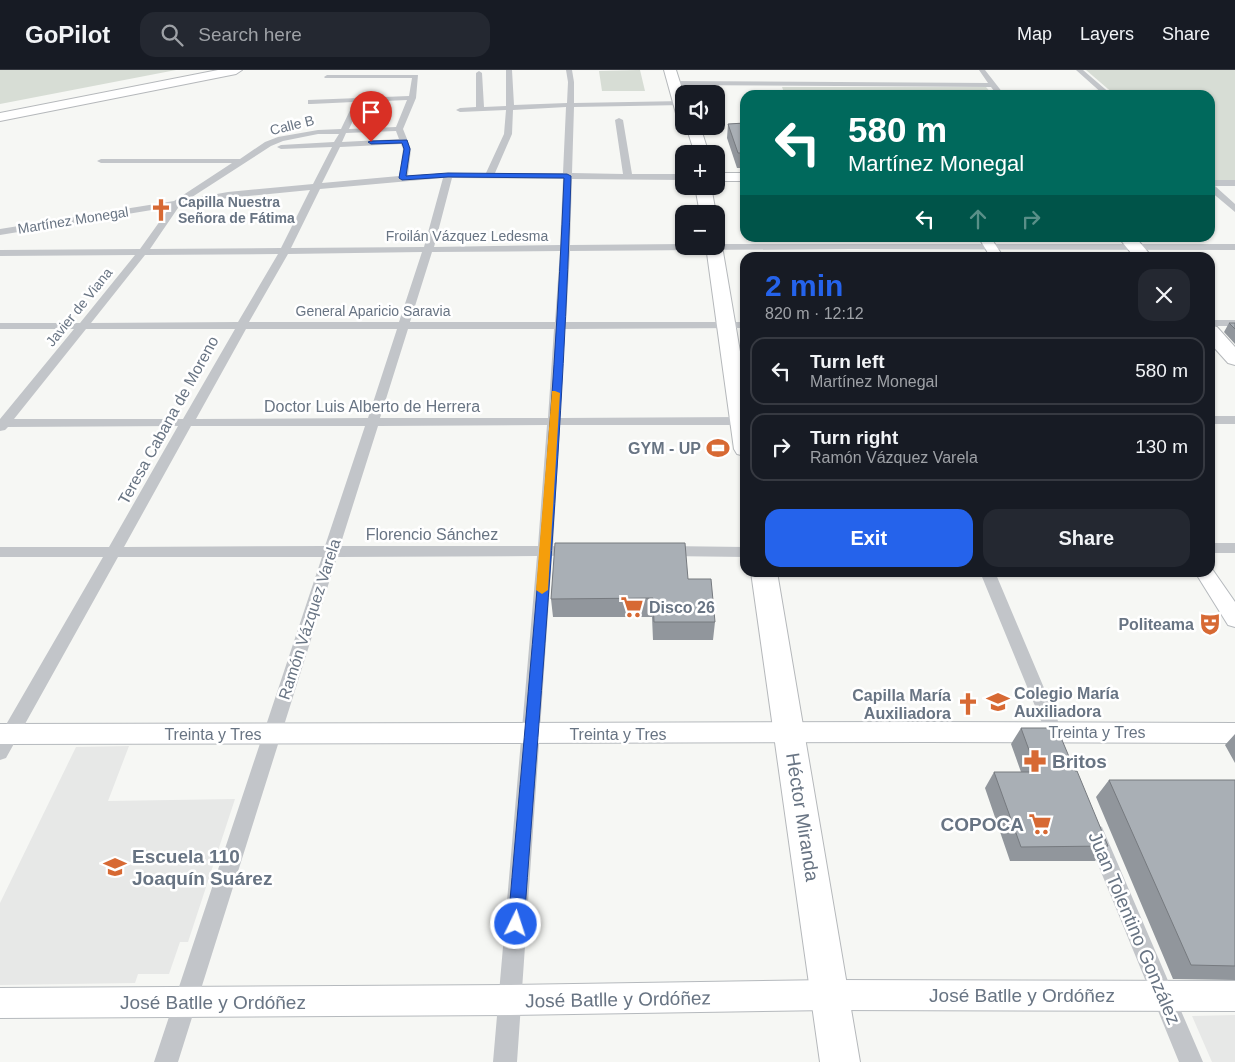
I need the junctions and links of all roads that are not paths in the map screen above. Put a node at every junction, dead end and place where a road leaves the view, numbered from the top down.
1 (219, 70) edge
2 (236, 70) edge
3 (509, 70) edge
4 (568, 70) edge
5 (670, 70) edge
6 (677, 70) edge
7 (982, 70) edge
8 (1079, 70) edge
9 (479, 73) dead end
10 (327, 77) dead end
11 (875, 77) dead end
12 (879, 84) junction
13 (677, 85) edge
14 (679, 85) edge
15 (994, 85) junction
16 (725, 90) edge
17 (998, 90) edge
18 (1102, 90) edge
19 (675, 94) edge
20 (412, 98) junction
21 (358, 100) junction
22 (311, 102) dead end
23 (570, 105) junction
24 (510, 107) junction
25 (480, 109) junction
26 (460, 110) dead end
27 (0, 112) edge
28 (0, 117) edge
29 (619, 120) dead end
30 (399, 129) junction
31 (344, 130) junction
32 (405, 141) junction
33 (337, 144) junction
34 (262, 148) junction
35 (101, 161) dead end
36 (242, 161) junction
37 (448, 175) junction
38 (489, 176) junction
39 (567, 176) junction
40 (628, 177) junction
41 (675, 177) edge
42 (725, 177) edge
43 (740, 177) edge
44 (402, 178) junction
45 (1235, 184) edge
46 (317, 185) junction
47 (1215, 185) edge
48 (1215, 190) edge
49 (178, 202) junction
50 (1235, 209) edge
51 (4, 231) edge
52 (0, 238) edge
53 (849, 242) edge
54 (1235, 246) edge
55 (725, 247) edge
56 (991, 247) edge
57 (1135, 247) edge
58 (675, 248) edge
59 (144, 250) junction
60 (285, 250) junction
61 (428, 250) junction
62 (565, 250) junction
63 (0, 253) edge
64 (717, 255) edge
65 (1215, 323) edge
66 (1235, 323) edge
67 (83, 325) junction
68 (736, 325) edge
69 (0, 326) edge
70 (241, 326) junction
71 (403, 326) junction
72 (559, 326) junction
73 (1215, 337) edge
74 (1235, 359) edge
75 (740, 380) edge
76 (1215, 420) edge
77 (1235, 420) edge
78 (554, 421) junction
79 (740, 421) edge
80 (373, 422) junction
81 (186, 423) junction
82 (1, 425) edge
83 (1215, 548) edge
84 (1235, 548) edge
85 (545, 551) junction
86 (565, 551) edge
87 (655, 551) edge
88 (0, 552) edge
89 (114, 552) junction
90 (330, 552) junction
91 (740, 552) edge
92 (765, 577) edge
93 (989, 577) edge
94 (1208, 577) edge
95 (1235, 619) edge
96 (1053, 731) junction
97 (1235, 733) edge
98 (272, 734) junction
99 (530, 734) junction
100 (790, 734) junction
101 (3, 740) edge
102 (1064, 758) edge
103 (1087, 813) edge
104 (830, 995) junction
105 (1163, 995) junction
106 (1235, 996) edge
107 (510, 1000) junction
108 (186, 1002) junction
109 (0, 1003) edge
110 (166, 1062) edge
111 (505, 1062) edge
112 (840, 1062) edge
113 (1191, 1062) edge

1 - 27 highway
2 - 28 highway
3 - 24 street
4 - 23 street
5 - 13 highway
6 - 14 highway
7 - 15 street
8 - 18 street
9 - 25 street
10 - 20 street
11 - 12 street
12 - 15 street
12 - 16 street
15 - 17 street
19 - 23 street
20 - 21 street
20 - 30 street
21 - 22 street
21 - 31 street, Teresa Cabana de Moreno
23 - 24 street
23 - 39 street
24 - 25 street
24 - 38 street
25 - 26 street
29 - 40 street
30 - 31 street, Calle B
30 - 32 street
31 - 33 street, Teresa Cabana de Moreno
31 - 34 street, Calle B
32 - 33 street
32 - 44 street
33 - 34 street
33 - 46 street, Teresa Cabana de Moreno
34 - 36 street, Calle B
35 - 36 street
36 - 49 street, Calle B
37 - 38 street, Martínez Monegal
37 - 44 street, Martínez Monegal
37 - 61 street, Ramón Vázquez Varela
38 - 39 street, Martínez Monegal
39 - 40 street, Martínez Monegal
39 - 62 street
40 - 41 street, Martínez Monegal
42 - 43 highway
44 - 46 street, Martínez Monegal
45 - 47 street
46 - 49 street, Martínez Monegal
46 - 60 street, Teresa Cabana de Moreno
48 - 50 street
49 - 51 street, Martínez Monegal
49 - 59 street, Javier de Viana
51 - 52 street
53 - 55 street, Froilán Vázquez Ledesma
53 - 56 street, Froilán Vázquez Ledesma
54 - 57 street, Froilán Vázquez Ledesma
56 - 57 street, Froilán Vázquez Ledesma
58 - 62 street, Froilán Vázquez Ledesma
59 - 60 street, Froilán Vázquez Ledesma
59 - 63 street, Froilán Vázquez Ledesma
59 - 67 street, Javier de Viana
60 - 61 street, Froilán Vázquez Ledesma
60 - 70 street, Teresa Cabana de Moreno
61 - 62 street, Froilán Vázquez Ledesma
61 - 71 street, Ramón Vázquez Varela
62 - 72 street
64 - 68 highway
65 - 66 street
67 - 69 street, General Aparicio Saravia
67 - 70 street, General Aparicio Saravia
67 - 82 street, Javier de Viana
68 - 72 street, General Aparicio Saravia
68 - 75 highway
70 - 71 street, General Aparicio Saravia
70 - 81 street, Teresa Cabana de Moreno
71 - 72 street, General Aparicio Saravia
71 - 80 street, Ramón Vázquez Varela
72 - 78 street
73 - 74 highway
76 - 77 street
78 - 79 street, Doctor Luis Alberto de Herrera
78 - 80 street, Doctor Luis Alberto de Herrera
78 - 85 street
80 - 81 street, Doctor Luis Alberto de Herrera
80 - 90 street, Ramón Vázquez Varela
81 - 82 street, Doctor Luis Alberto de Herrera
81 - 89 street, Teresa Cabana de Moreno
83 - 84 street
85 - 86 street, Florencio Sánchez
85 - 90 street, Florencio Sánchez
85 - 99 street
87 - 91 street
88 - 89 street, Florencio Sánchez
89 - 90 street, Florencio Sánchez
89 - 101 street, Teresa Cabana de Moreno
90 - 98 street, Ramón Vázquez Varela
92 - 100 highway, Héctor Miranda
93 - 96 street
94 - 95 street
96 - 97 street, Treinta y Tres
96 - 100 street, Treinta y Tres
96 - 102 street
98 - 99 street, Treinta y Tres
98 - 101 street, Treinta y Tres
98 - 108 street, Ramón Vázquez Varela
99 - 100 street, Treinta y Tres
99 - 107 street
100 - 104 highway, Héctor Miranda
103 - 105 street, Juan Tolentino González
104 - 105 street, José Batlle y Ordóñez
104 - 107 street, José Batlle y Ordóñez
104 - 112 highway, Héctor Miranda
105 - 106 street, José Batlle y Ordóñez
105 - 113 street, Juan Tolentino González
107 - 108 street, José Batlle y Ordóñez
107 - 111 street
108 - 109 street, José Batlle y Ordóñez
108 - 110 street, Ramón Vázquez Varela

